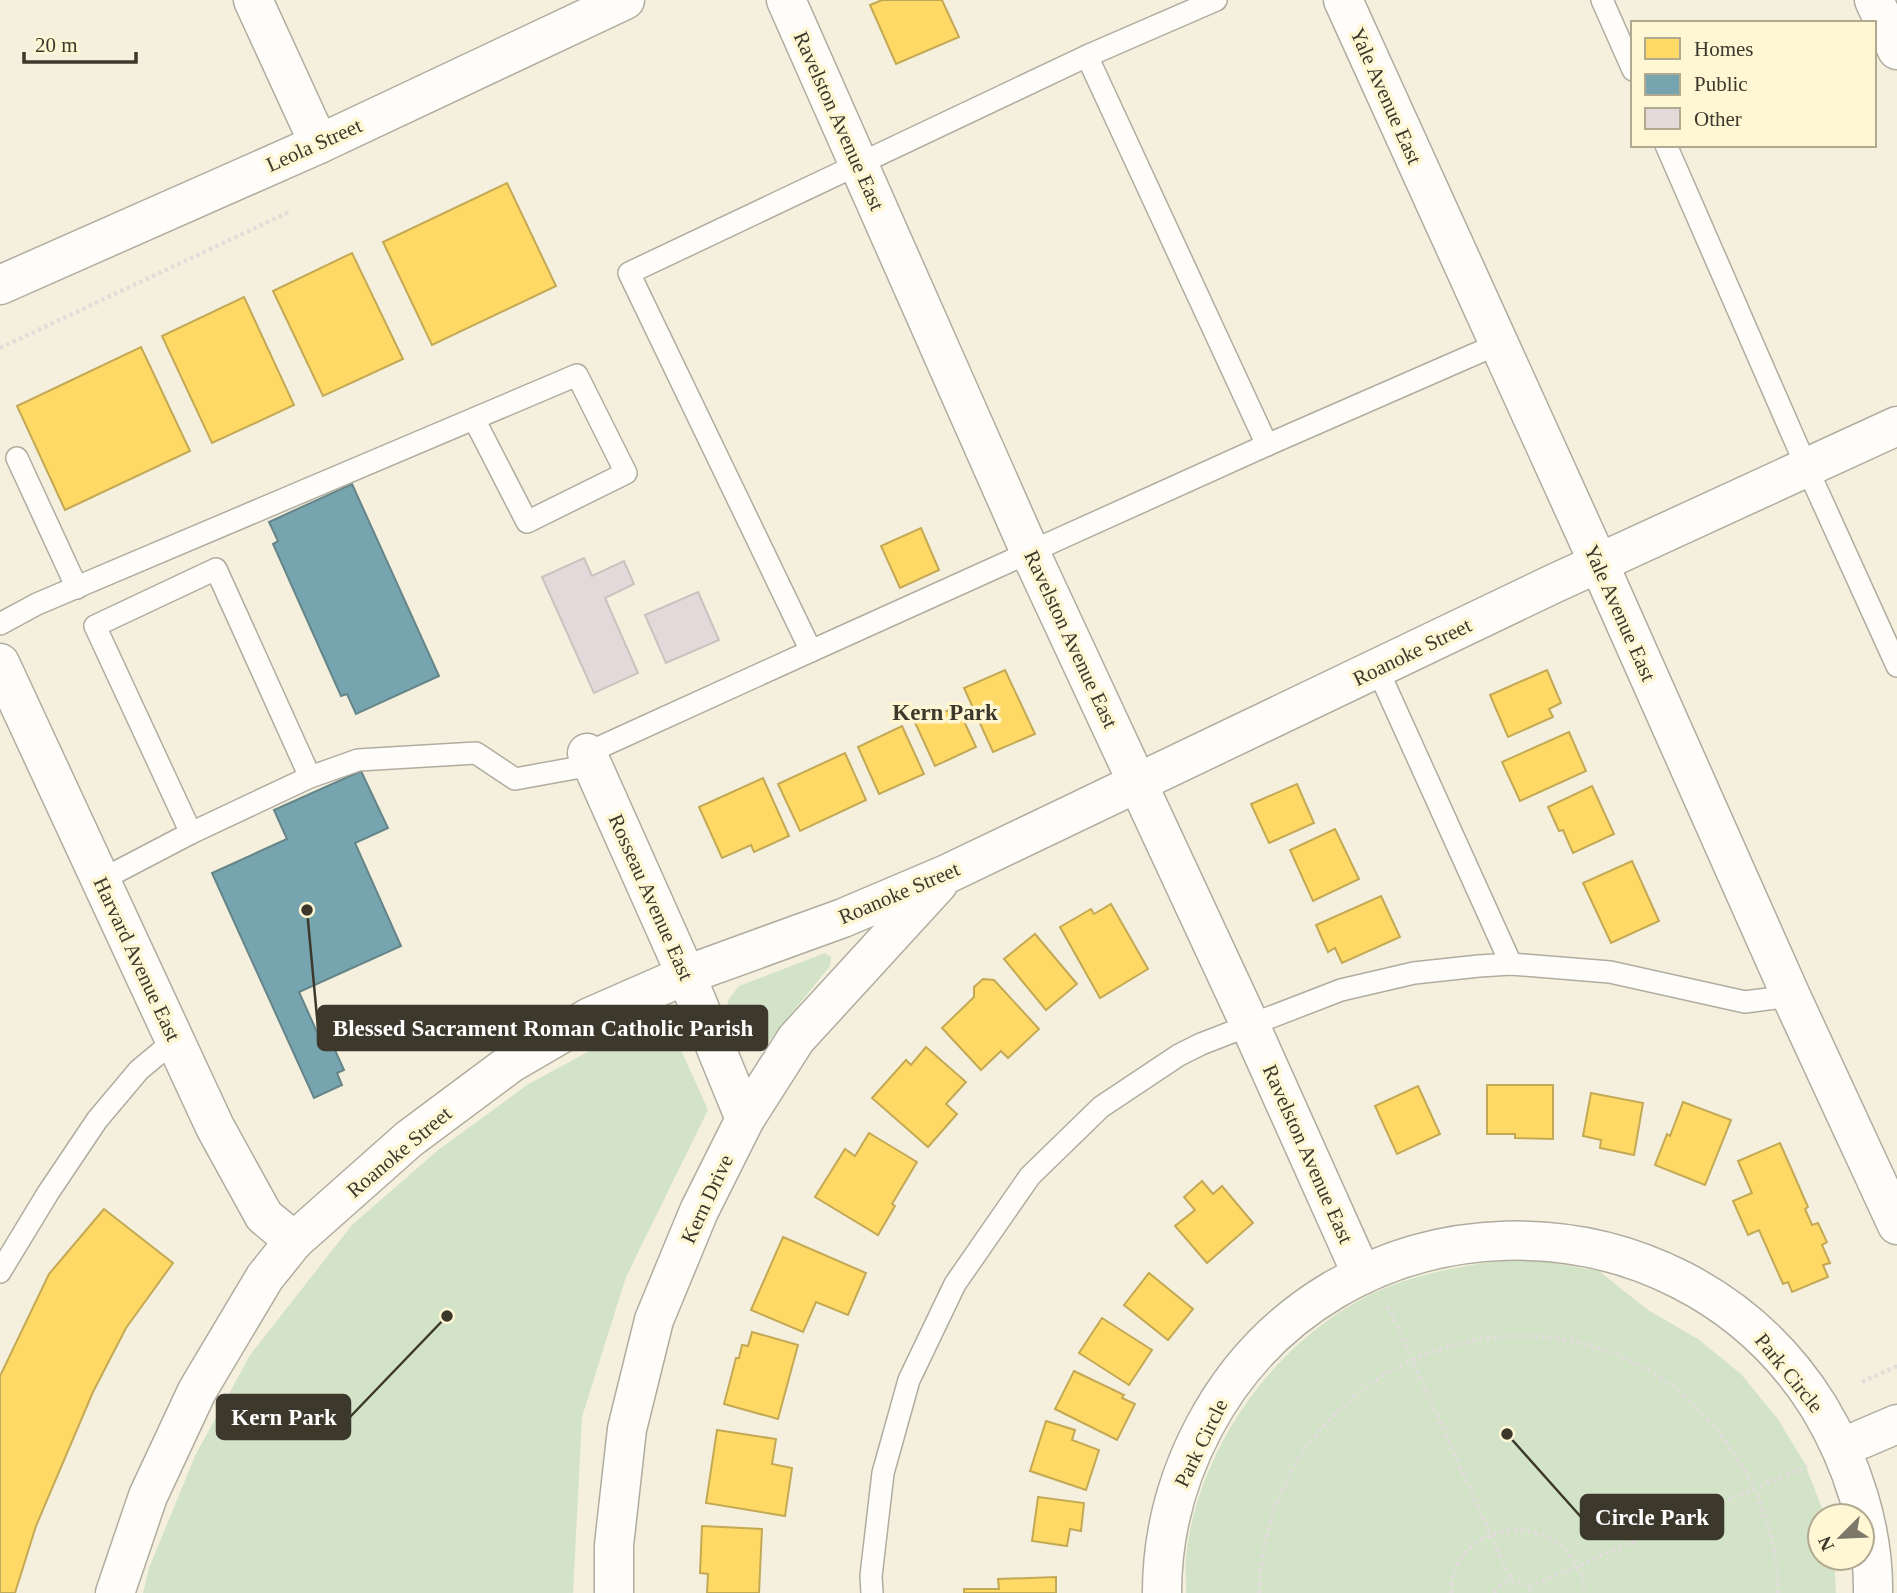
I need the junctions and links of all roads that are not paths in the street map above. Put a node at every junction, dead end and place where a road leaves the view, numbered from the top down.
1 (253, 0) edge
2 (625, 0) edge
3 (786, 0) edge
4 (1216, 0) edge
5 (1343, 0) edge
6 (1602, 0) edge
7 (1874, 0) edge
8 (1897, 50) edge
9 (1087, 56) junction
10 (1631, 65) edge
11 (319, 144) junction
12 (1667, 147) edge
13 (859, 165) junction
14 (0, 285) edge
15 (1498, 344) junction
16 (474, 419) junction
17 (1897, 426) edge
18 (1267, 445) junction
19 (16, 458) dead end
20 (1807, 468) junction
21 (1030, 552) junction
22 (1599, 564) junction
23 (77, 588) junction
24 (0, 624) edge
25 (811, 651) junction
26 (0, 663) edge
27 (1897, 666) edge
28 (1377, 668) junction
29 (590, 759) junction
30 (310, 777) junction
31 (1138, 782) junction
32 (191, 833) junction
33 (949, 873) junction
34 (100, 880) junction
35 (1511, 964) junction
36 (686, 975) junction
37 (1791, 996) junction
38 (1250, 1025) junction
39 (175, 1040) junction
40 (745, 1119) junction
41 (1897, 1226) edge
42 (294, 1241) junction
43 (3, 1256) edge
44 (1366, 1273) junction
45 (1897, 1424) edge
46 (1841, 1448) junction
47 (115, 1593) edge
48 (614, 1593) edge
49 (872, 1593) edge
50 (1162, 1593) edge
51 (1873, 1593) edge

1 - 11 street
2 - 11 street, Leola Street
3 - 13 street, Ravelston Avenue East
4 - 9 lane
5 - 15 street, Yale Avenue East
6 - 10 lane
7 - 8 street
9 - 13 lane
9 - 18 lane
11 - 14 street, Leola Street
12 - 20 lane
13 - 21 street, Ravelston Avenue East
13 - 25 lane
15 - 18 lane
15 - 22 street, Yale Avenue East
16 - 16 lane
16 - 23 lane
17 - 20 street, Roanoke Street
18 - 21 lane
19 - 23 lane
20 - 22 street, Roanoke Street
20 - 27 lane
21 - 25 lane
21 - 31 street, Ravelston Avenue East
22 - 28 street, Roanoke Street
22 - 37 street, Yale Avenue East
23 - 24 lane
25 - 29 lane
26 - 34 street, Harvard Avenue East
28 - 31 street, Roanoke Street
28 - 35 lane
29 - 30 lane
29 - 36 street, Rosseau Avenue East
30 - 32 lane
30 - 32 lane
31 - 33 street, Roanoke Street
31 - 38 street, Ravelston Avenue East
32 - 34 lane
33 - 36 street, Roanoke Street
33 - 40 street, Kern Drive
34 - 39 street, Harvard Avenue East
35 - 37 lane
35 - 38 lane
36 - 40 street, Rosseau Avenue East
36 - 42 street, Roanoke Street
37 - 41 street, Yale Avenue East
38 - 44 street, Ravelston Avenue East
38 - 49 lane
39 - 42 street, Harvard Avenue East
39 - 43 lane
40 - 48 street, Kern Drive
42 - 47 street, Roanoke Street
44 - 46 street, Park Circle
44 - 50 street, Park Circle
45 - 46 street
46 - 51 street, Park Circle

